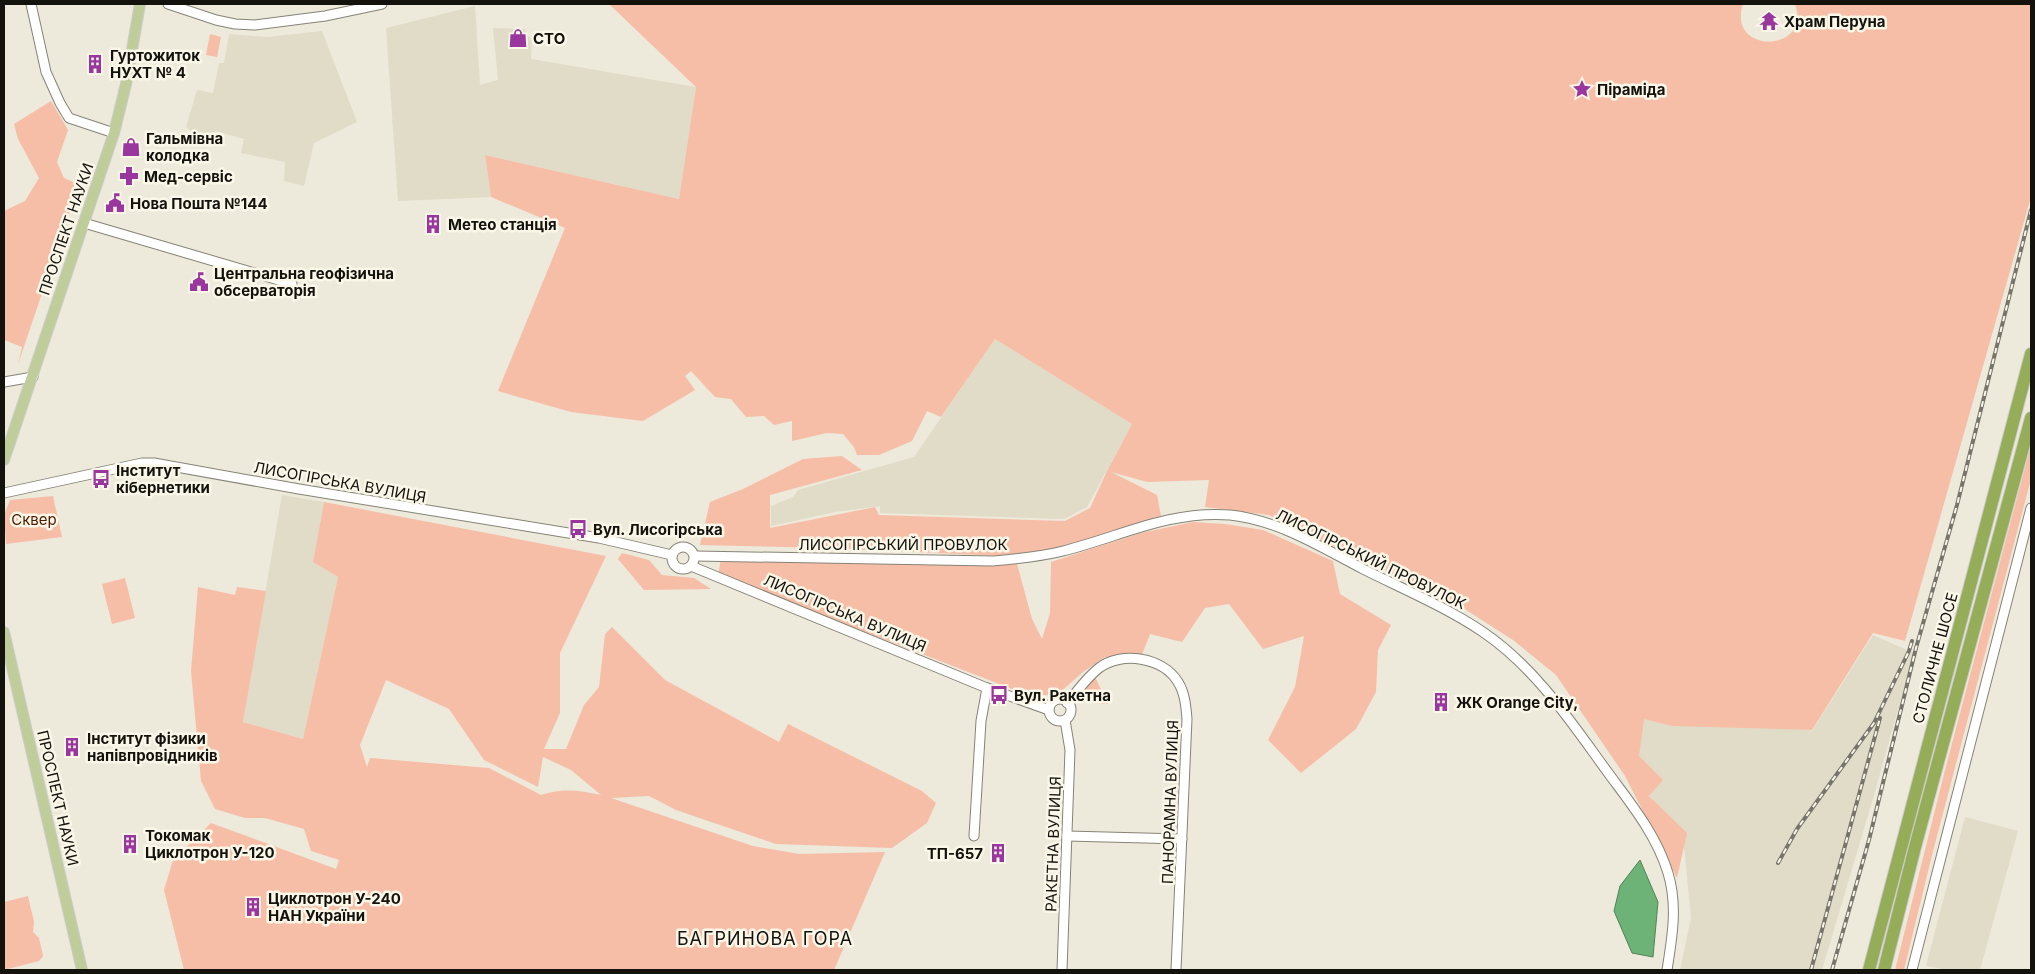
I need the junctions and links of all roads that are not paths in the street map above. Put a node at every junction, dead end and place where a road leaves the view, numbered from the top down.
1 (31, 4) edge
2 (140, 4) edge
3 (168, 4) edge
4 (382, 4) edge
5 (114, 133) junction
6 (84, 223) junction
7 (292, 284) dead end
8 (2031, 354) edge
9 (33, 377) junction
10 (4, 382) edge
11 (2031, 418) edge
12 (4, 460) edge
13 (4, 493) edge
14 (2031, 508) edge
15 (672, 555) junction
16 (695, 556) junction
17 (720, 556) junction
18 (692, 566) junction
19 (715, 574) junction
20 (4, 632) edge
21 (987, 688) junction
22 (1067, 703) junction
23 (1049, 710) junction
24 (1065, 720) junction
25 (974, 836) dead end
26 (1068, 836) junction
27 (1182, 839) junction
28 (82, 970) edge
29 (1062, 970) edge
30 (1176, 970) edge
31 (1667, 970) edge
32 (1870, 970) edge
33 (1884, 970) edge
34 (1912, 970) edge

1 - 5 street
2 - 5 main road, ПРОСПЕКТ НАУКИ
3 - 4 street
5 - 6 main road, ПРОСПЕКТ НАУКИ
6 - 7 street
6 - 9 main road, ПРОСПЕКТ НАУКИ
8 - 32 highway, СТОЛИЧНЕ ШОСЕ
9 - 10 street
9 - 12 main road, ПРОСПЕКТ НАУКИ
11 - 33 highway, СТОЛИЧНЕ ШОСЕ
13 - 15 street, ЛИСОГІРСЬКА ВУЛИЦЯ
14 - 34 street
15 - 16 street
15 - 18 street
16 - 17 street, ЛИСОГІРСЬКИЙ ПРОВУЛОК
16 - 18 street
17 - 19 street
17 - 31 street, ЛИСОГІРСЬКИЙ ПРОВУЛОК
18 - 19 street, ЛИСОГІРСЬКА ВУЛИЦЯ
19 - 21 street, ЛИСОГІРСЬКА ВУЛИЦЯ
20 - 28 main road, ПРОСПЕКТ НАУКИ
21 - 23 street, ЛИСОГІРСЬКА ВУЛИЦЯ
21 - 25 street
22 - 23 street
22 - 24 street
22 - 27 street, ПАНОРАМНА ВУЛИЦЯ
23 - 24 street
24 - 26 street, РАКЕТНА ВУЛИЦЯ
26 - 27 street
26 - 29 street, РАКЕТНА ВУЛИЦЯ
27 - 30 street, ПАНОРАМНА ВУЛИЦЯ

